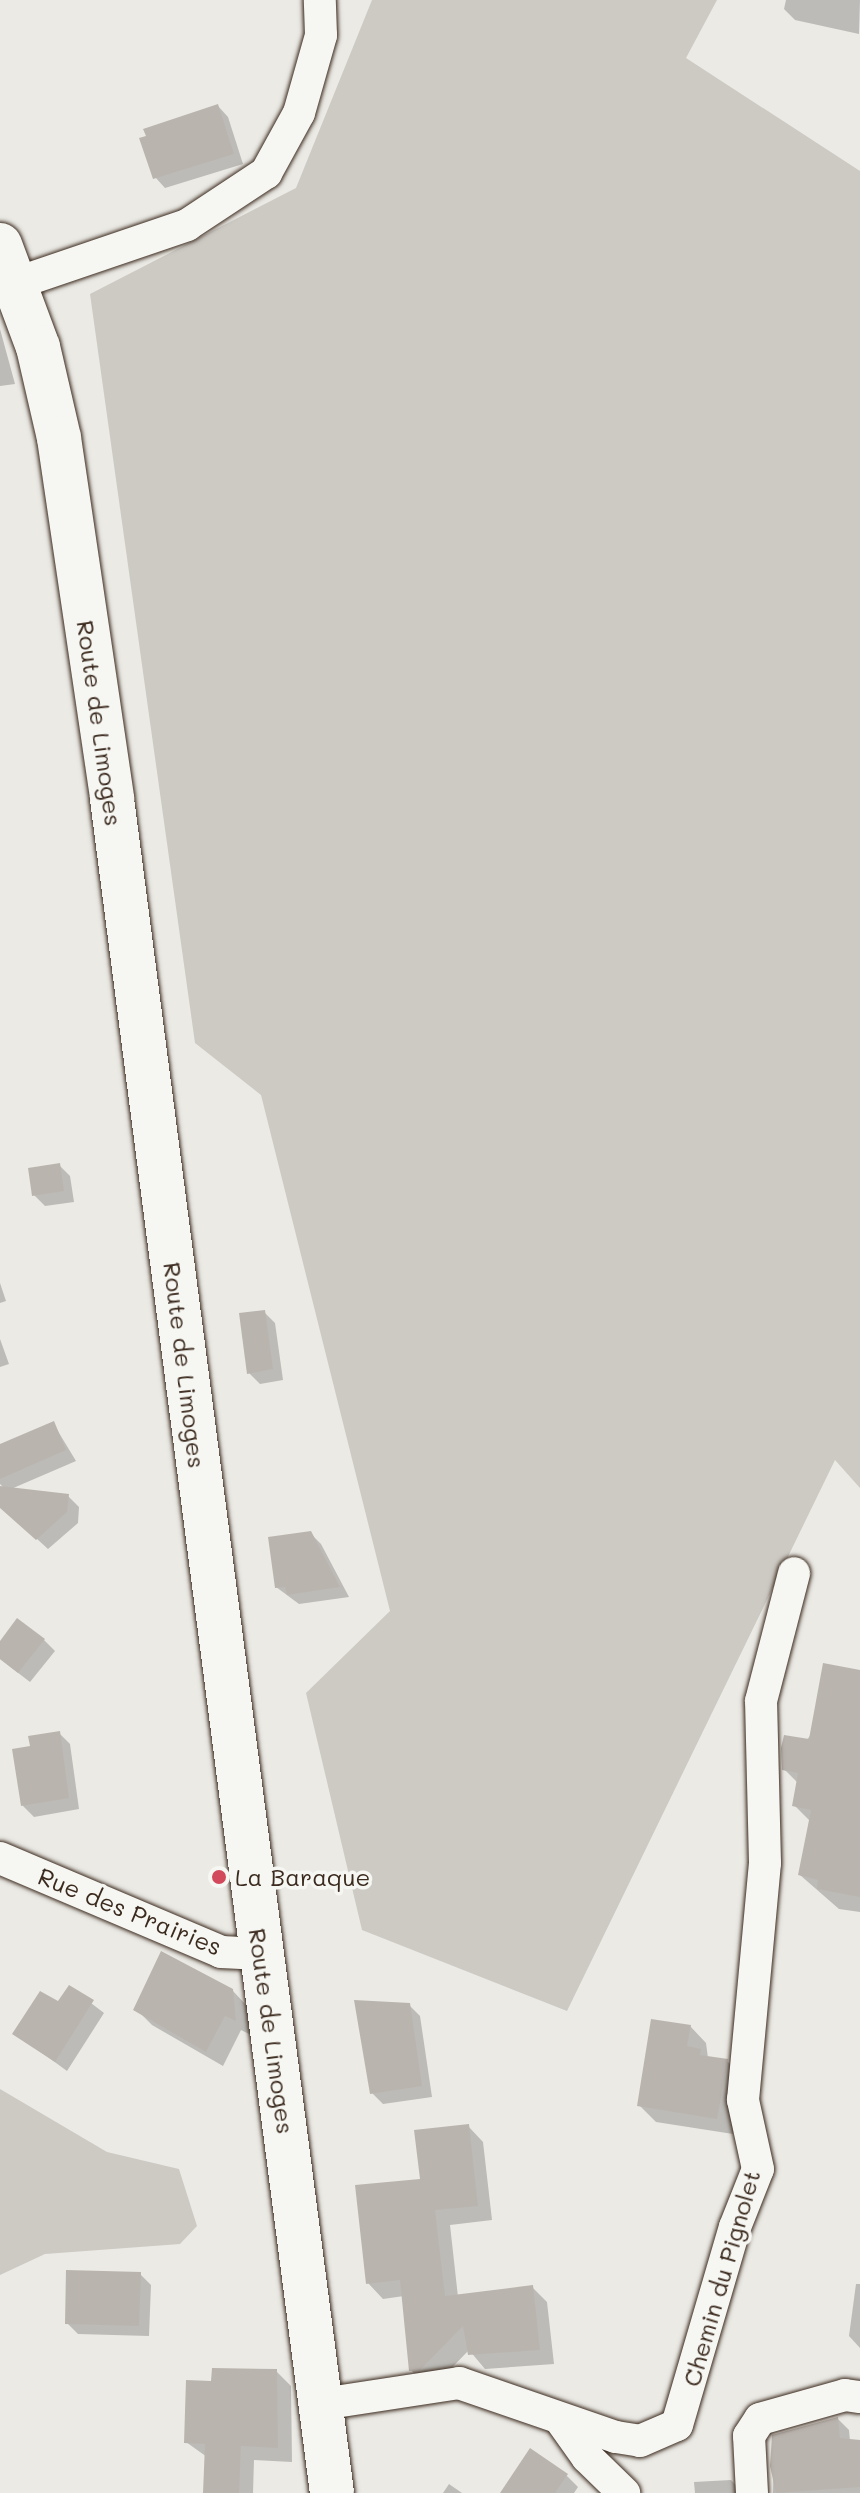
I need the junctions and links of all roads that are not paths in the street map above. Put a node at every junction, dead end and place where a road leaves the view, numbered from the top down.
1 (320, 0) edge
2 (8, 264) edge
3 (794, 1573) dead end
4 (0, 1858) edge
5 (262, 1954) junction
6 (860, 2397) edge
7 (322, 2404) junction
8 (560, 2419) junction
9 (332, 2493) edge
10 (624, 2493) edge
11 (752, 2493) edge

1 - 2 street
2 - 5 main road, Route de Limoges
3 - 8 street, Chemin du Pignolet
4 - 5 street, Rue des Prairies
5 - 7 main road, Route de Limoges
6 - 11 street
7 - 8 street, Chemin du Pignolet
7 - 9 main road, Route de Limoges
8 - 10 street

